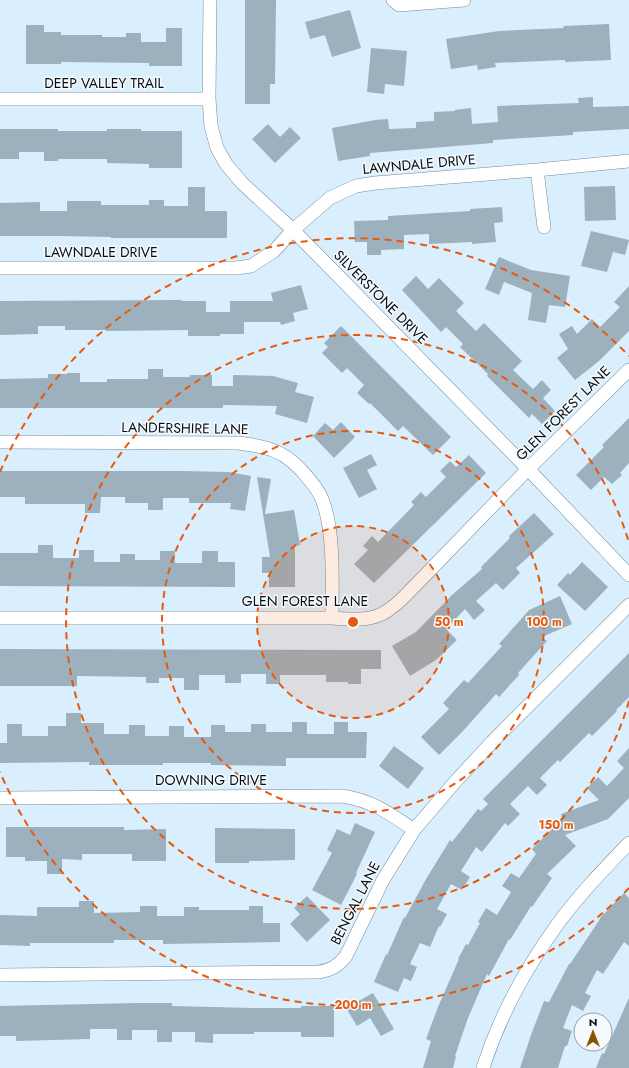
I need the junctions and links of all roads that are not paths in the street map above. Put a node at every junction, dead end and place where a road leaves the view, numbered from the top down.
1 (210, 0) edge
2 (393, 0) edge
3 (464, 0) edge
4 (0, 99) edge
5 (209, 99) junction
6 (629, 161) edge
7 (537, 170) junction
8 (544, 227) dead end
9 (293, 230) junction
10 (0, 268) edge
11 (629, 370) edge
12 (0, 442) edge
13 (528, 469) junction
14 (629, 575) edge
15 (629, 605) edge
16 (0, 618) edge
17 (332, 618) junction
18 (0, 798) edge
19 (414, 830) junction
20 (629, 843) edge
21 (0, 975) edge
22 (484, 1068) edge

1 - 5 street, SILVERSTONE DRIVE
2 - 3 street
4 - 5 street, DEEP VALLEY TRAIL
5 - 9 street, SILVERSTONE DRIVE
6 - 7 street, LAWNDALE DRIVE
7 - 8 street
7 - 9 street, LAWNDALE DRIVE
9 - 10 street, LAWNDALE DRIVE
9 - 13 street, SILVERSTONE DRIVE
11 - 13 street, GLEN FOREST LANE
12 - 17 street, LANDERSHIRE LANE
13 - 14 street, SILVERSTONE DRIVE
13 - 17 street, GLEN FOREST LANE
15 - 19 street, BENGAL LANE
16 - 17 street, GLEN FOREST LANE
18 - 19 street, DOWNING DRIVE
19 - 21 street, BENGAL LANE
20 - 22 street

